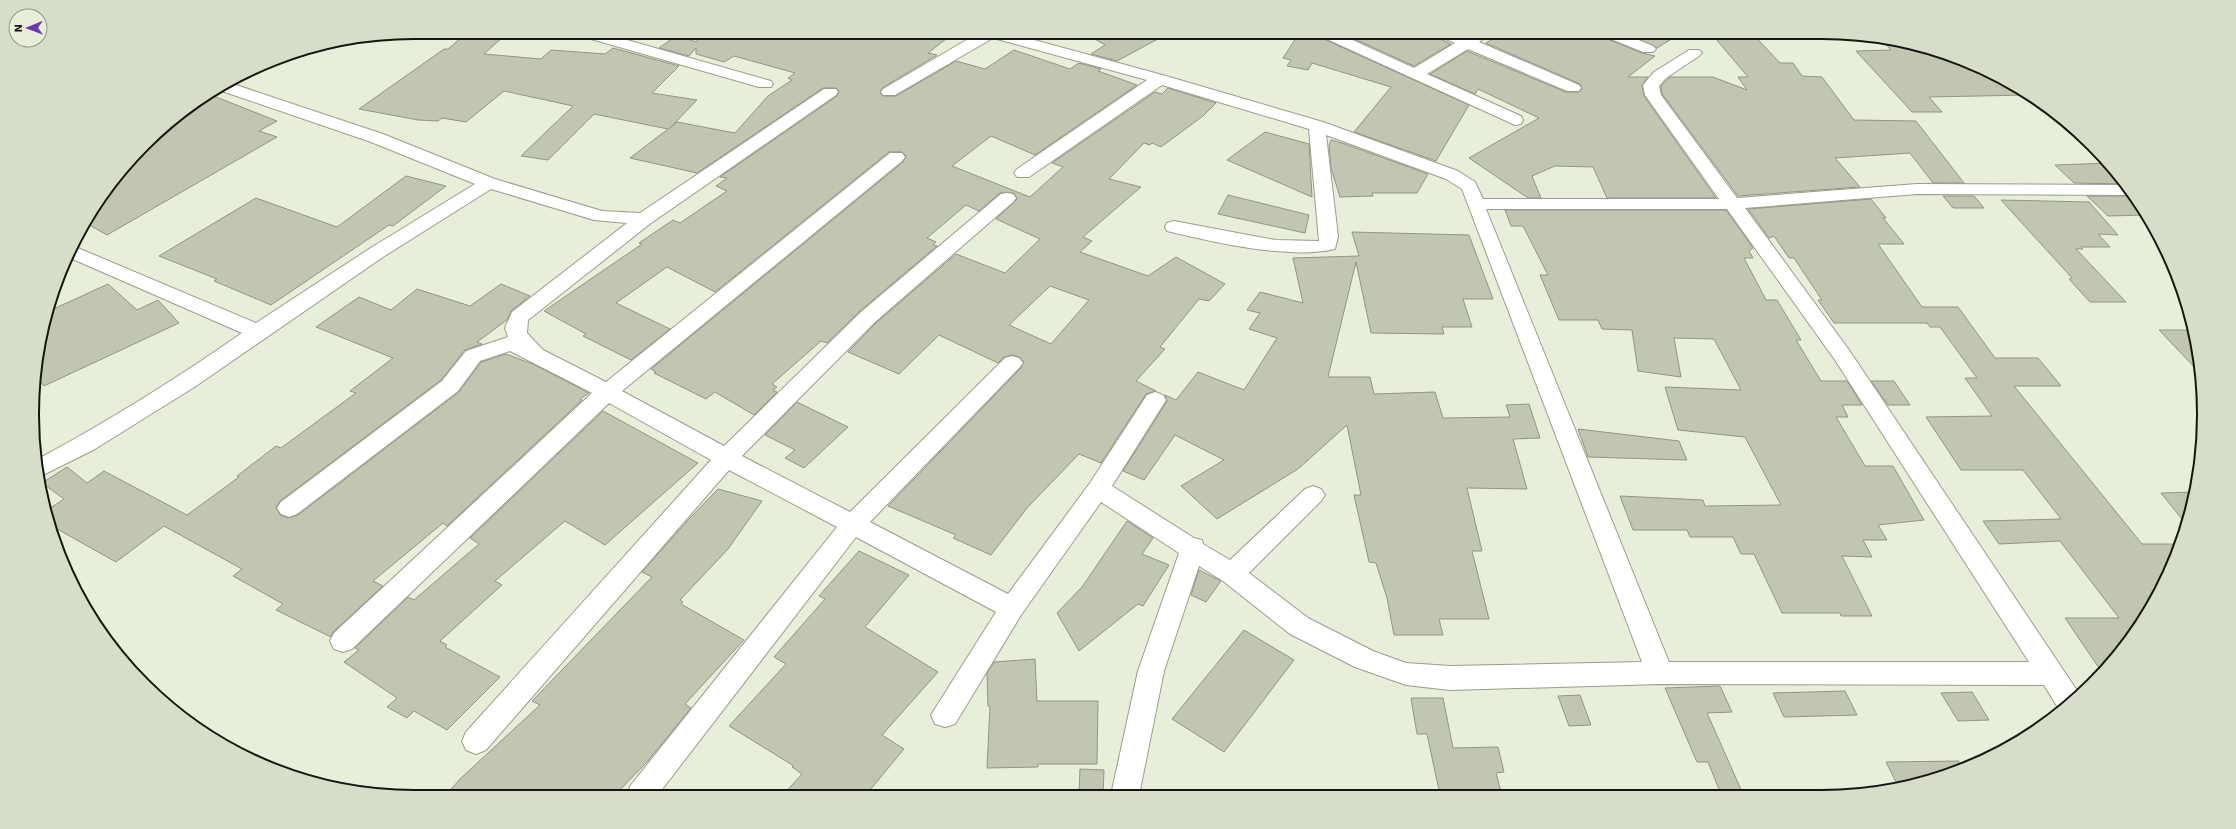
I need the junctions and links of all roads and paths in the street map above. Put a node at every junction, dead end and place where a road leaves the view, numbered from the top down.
1 (607, 39) edge
2 (977, 39) edge
3 (1014, 39) edge
4 (1338, 39) edge
5 (1459, 39) edge
6 (1474, 39) edge
7 (1623, 39) edge
8 (1468, 43) junction
9 (1648, 49) dead end
10 (1694, 53) dead end
11 (1415, 74) junction
12 (1160, 79) junction
13 (765, 84) dead end
14 (229, 88) edge
15 (1573, 88) dead end
16 (830, 92) dead end
17 (889, 92) dead end
18 (1515, 120) dead end
19 (1317, 126) junction
20 (896, 157) dead end
21 (1023, 173) dead end
22 (489, 183) junction
23 (2122, 190) edge
24 (1007, 198) dead end
25 (1476, 204) junction
26 (1733, 204) junction
27 (644, 219) junction
28 (1174, 227) dead end
29 (76, 253) edge
30 (258, 332) junction
31 (541, 359) junction
32 (1012, 363) dead end
33 (606, 392) junction
34 (1156, 400) dead end
35 (726, 458) junction
36 (43, 467) edge
37 (1098, 489) junction
38 (1313, 495) dead end
39 (289, 508) dead end
40 (853, 524) junction
41 (1193, 547) junction
42 (1232, 574) junction
43 (1012, 608) junction
44 (343, 641) dead end
45 (1660, 672) junction
46 (2050, 674) junction
47 (2067, 698) edge
48 (945, 715) dead end
49 (476, 741) dead end
50 (644, 790) edge
51 (1126, 790) edge

1 - 13 street
2 - 17 street
3 - 12 street
4 - 11 street
5 - 8 street
6 - 8 street
7 - 9 street
8 - 11 street
8 - 15 street
10 - 26 street
11 - 18 street
12 - 19 street
12 - 21 street
14 - 22 street
16 - 27 street
19 - 25 street
19 - 28 street
20 - 33 street
22 - 27 street
22 - 30 street
23 - 26 street
24 - 35 street
25 - 26 street
25 - 45 street
26 - 46 street
27 - 31 street
29 - 30 street
30 - 36 street
31 - 33 street
31 - 39 street
32 - 40 street
33 - 35 street
33 - 44 street
34 - 37 street
35 - 40 street
35 - 49 street
37 - 41 street
37 - 43 street
38 - 42 street
40 - 43 street
40 - 50 street
41 - 42 street
41 - 51 street
42 - 45 street
43 - 48 street
45 - 46 street
46 - 47 street

